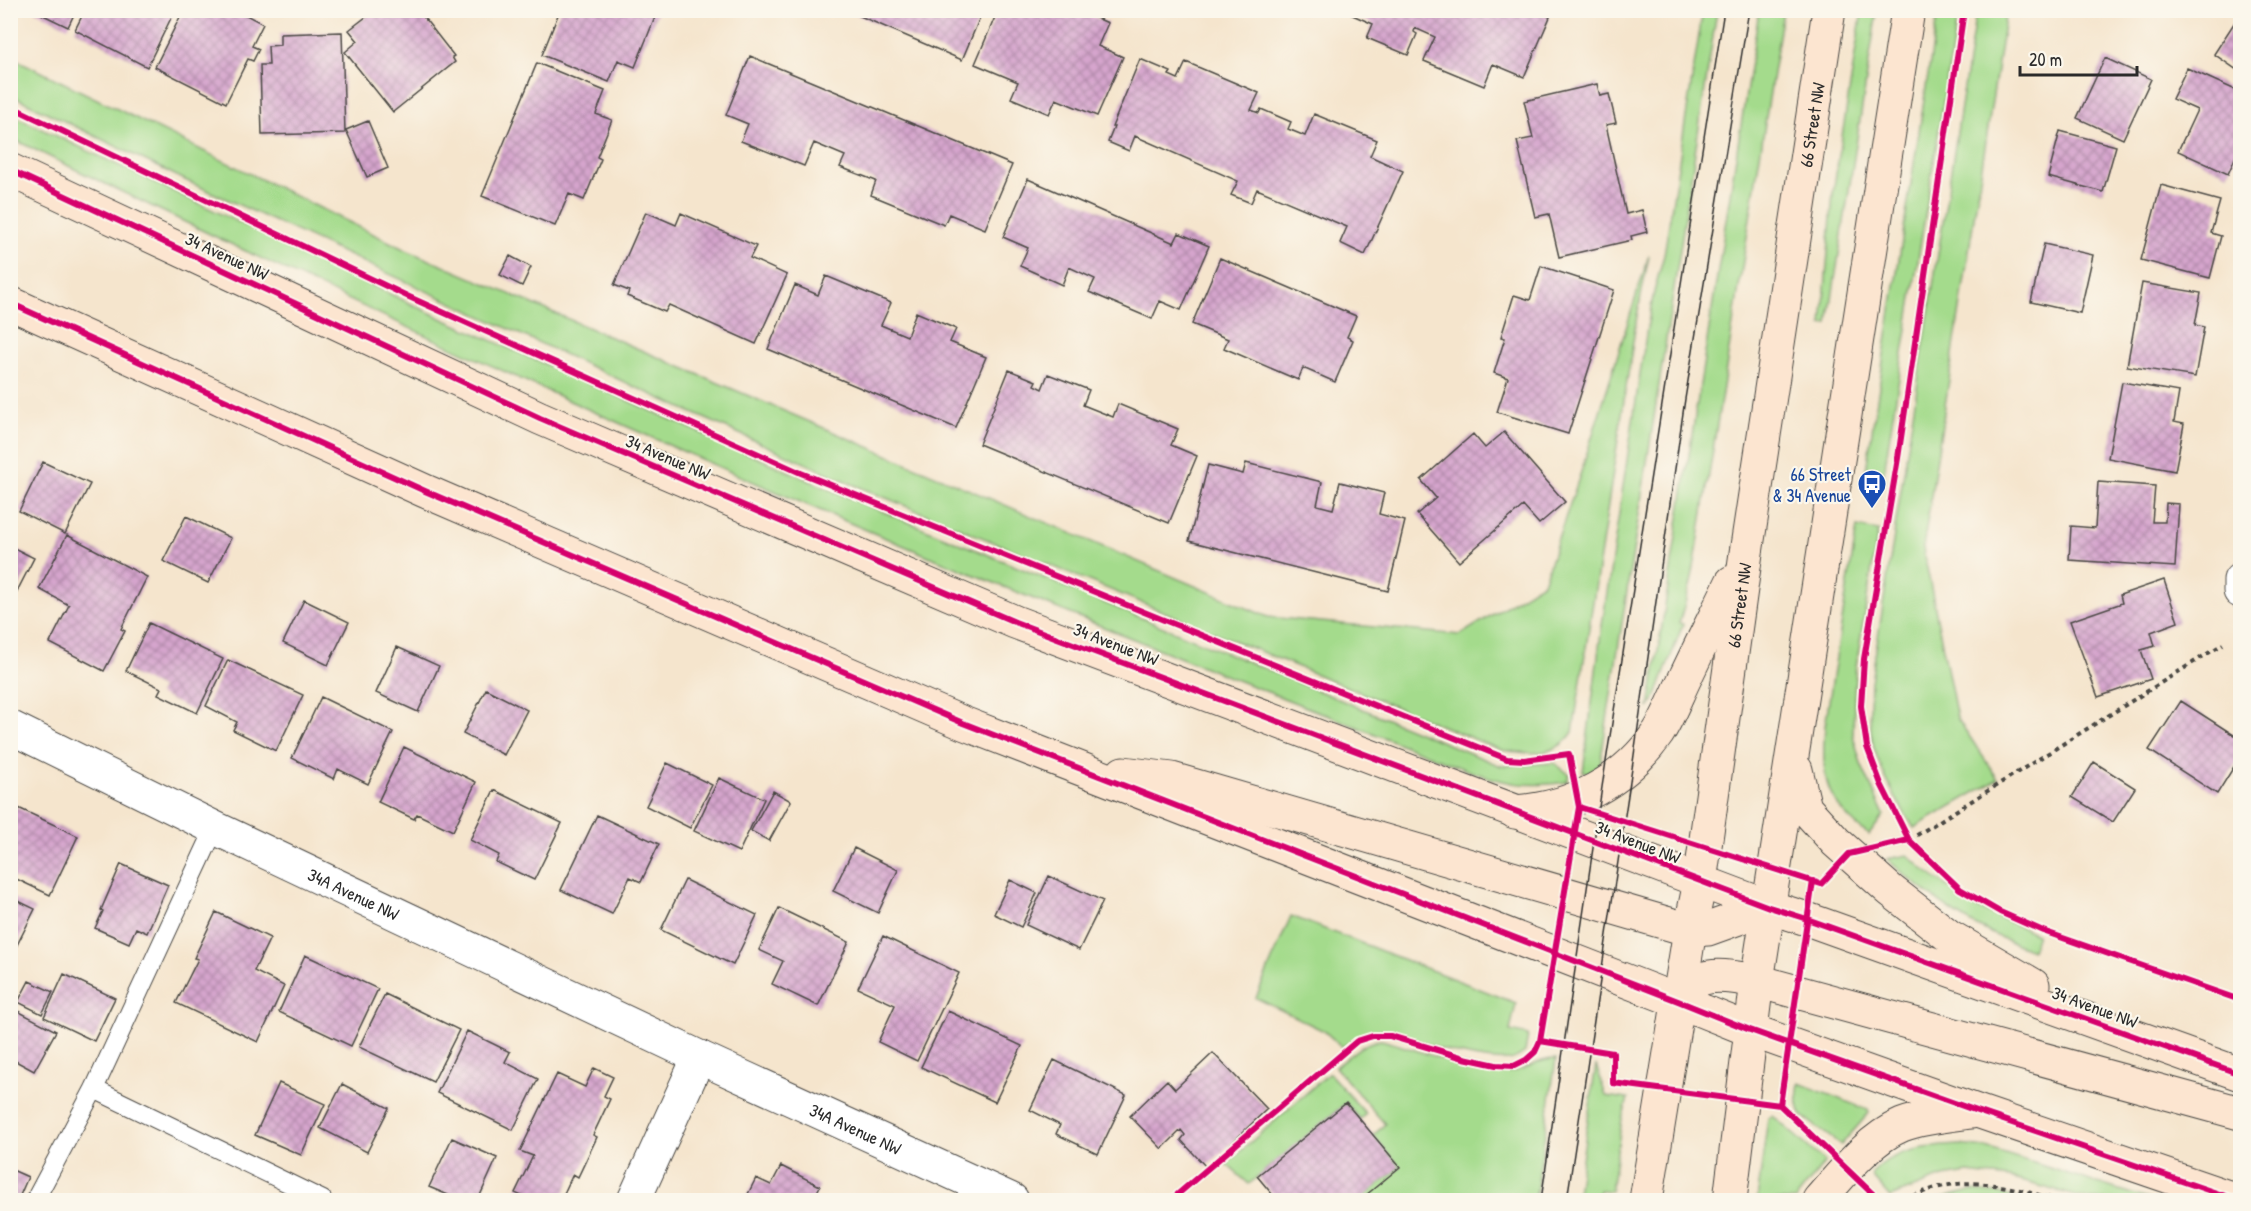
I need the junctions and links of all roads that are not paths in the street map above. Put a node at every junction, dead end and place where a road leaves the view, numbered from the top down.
1 (1829, 10) edge
2 (1908, 10) edge
3 (10, 170) edge
4 (10, 303) edge
5 (1746, 553) junction
6 (2241, 580) edge
7 (2241, 591) edge
8 (10, 727) edge
9 (1793, 757) junction
10 (1074, 766) junction
11 (1515, 812) junction
12 (215, 828) junction
13 (1700, 882) junction
14 (1769, 907) junction
15 (1690, 930) junction
16 (1757, 981) junction
17 (1678, 1000) junction
18 (2102, 1026) junction
19 (1750, 1030) junction
20 (699, 1057) junction
21 (2241, 1074) edge
22 (94, 1089) junction
23 (1977, 1111) junction
24 (2241, 1113) edge
25 (35, 1200) edge
26 (323, 1200) edge
27 (634, 1200) edge
28 (1012, 1200) edge
29 (1646, 1200) edge
30 (1730, 1200) edge
31 (1819, 1200) edge
32 (2237, 1200) edge

1 - 5 main road, 66 Street NW
2 - 9 main road
3 - 11 main road, 34 Avenue NW
4 - 10 main road
5 - 11 main road
5 - 13 main road, 66 Street NW
6 - 7 street
8 - 12 street, 34A Avenue NW
9 - 14 main road
9 - 18 main road
10 - 15 main road
10 - 17 main road
11 - 13 main road, 34 Avenue NW
12 - 20 street, 34A Avenue NW
12 - 22 lane
13 - 14 main road, 34 Avenue NW
13 - 15 main road, 66 Street NW
14 - 15 main road
14 - 16 main road
14 - 18 main road, 34 Avenue NW
15 - 17 main road, 66 Street NW
16 - 17 main road
16 - 19 main road
16 - 24 main road
17 - 19 main road
17 - 29 main road, 66 Street NW
18 - 21 main road, 34 Avenue NW
19 - 23 main road
19 - 30 main road
20 - 27 street
20 - 28 street, 34A Avenue NW
22 - 25 lane
22 - 26 lane
23 - 31 main road
23 - 32 main road

